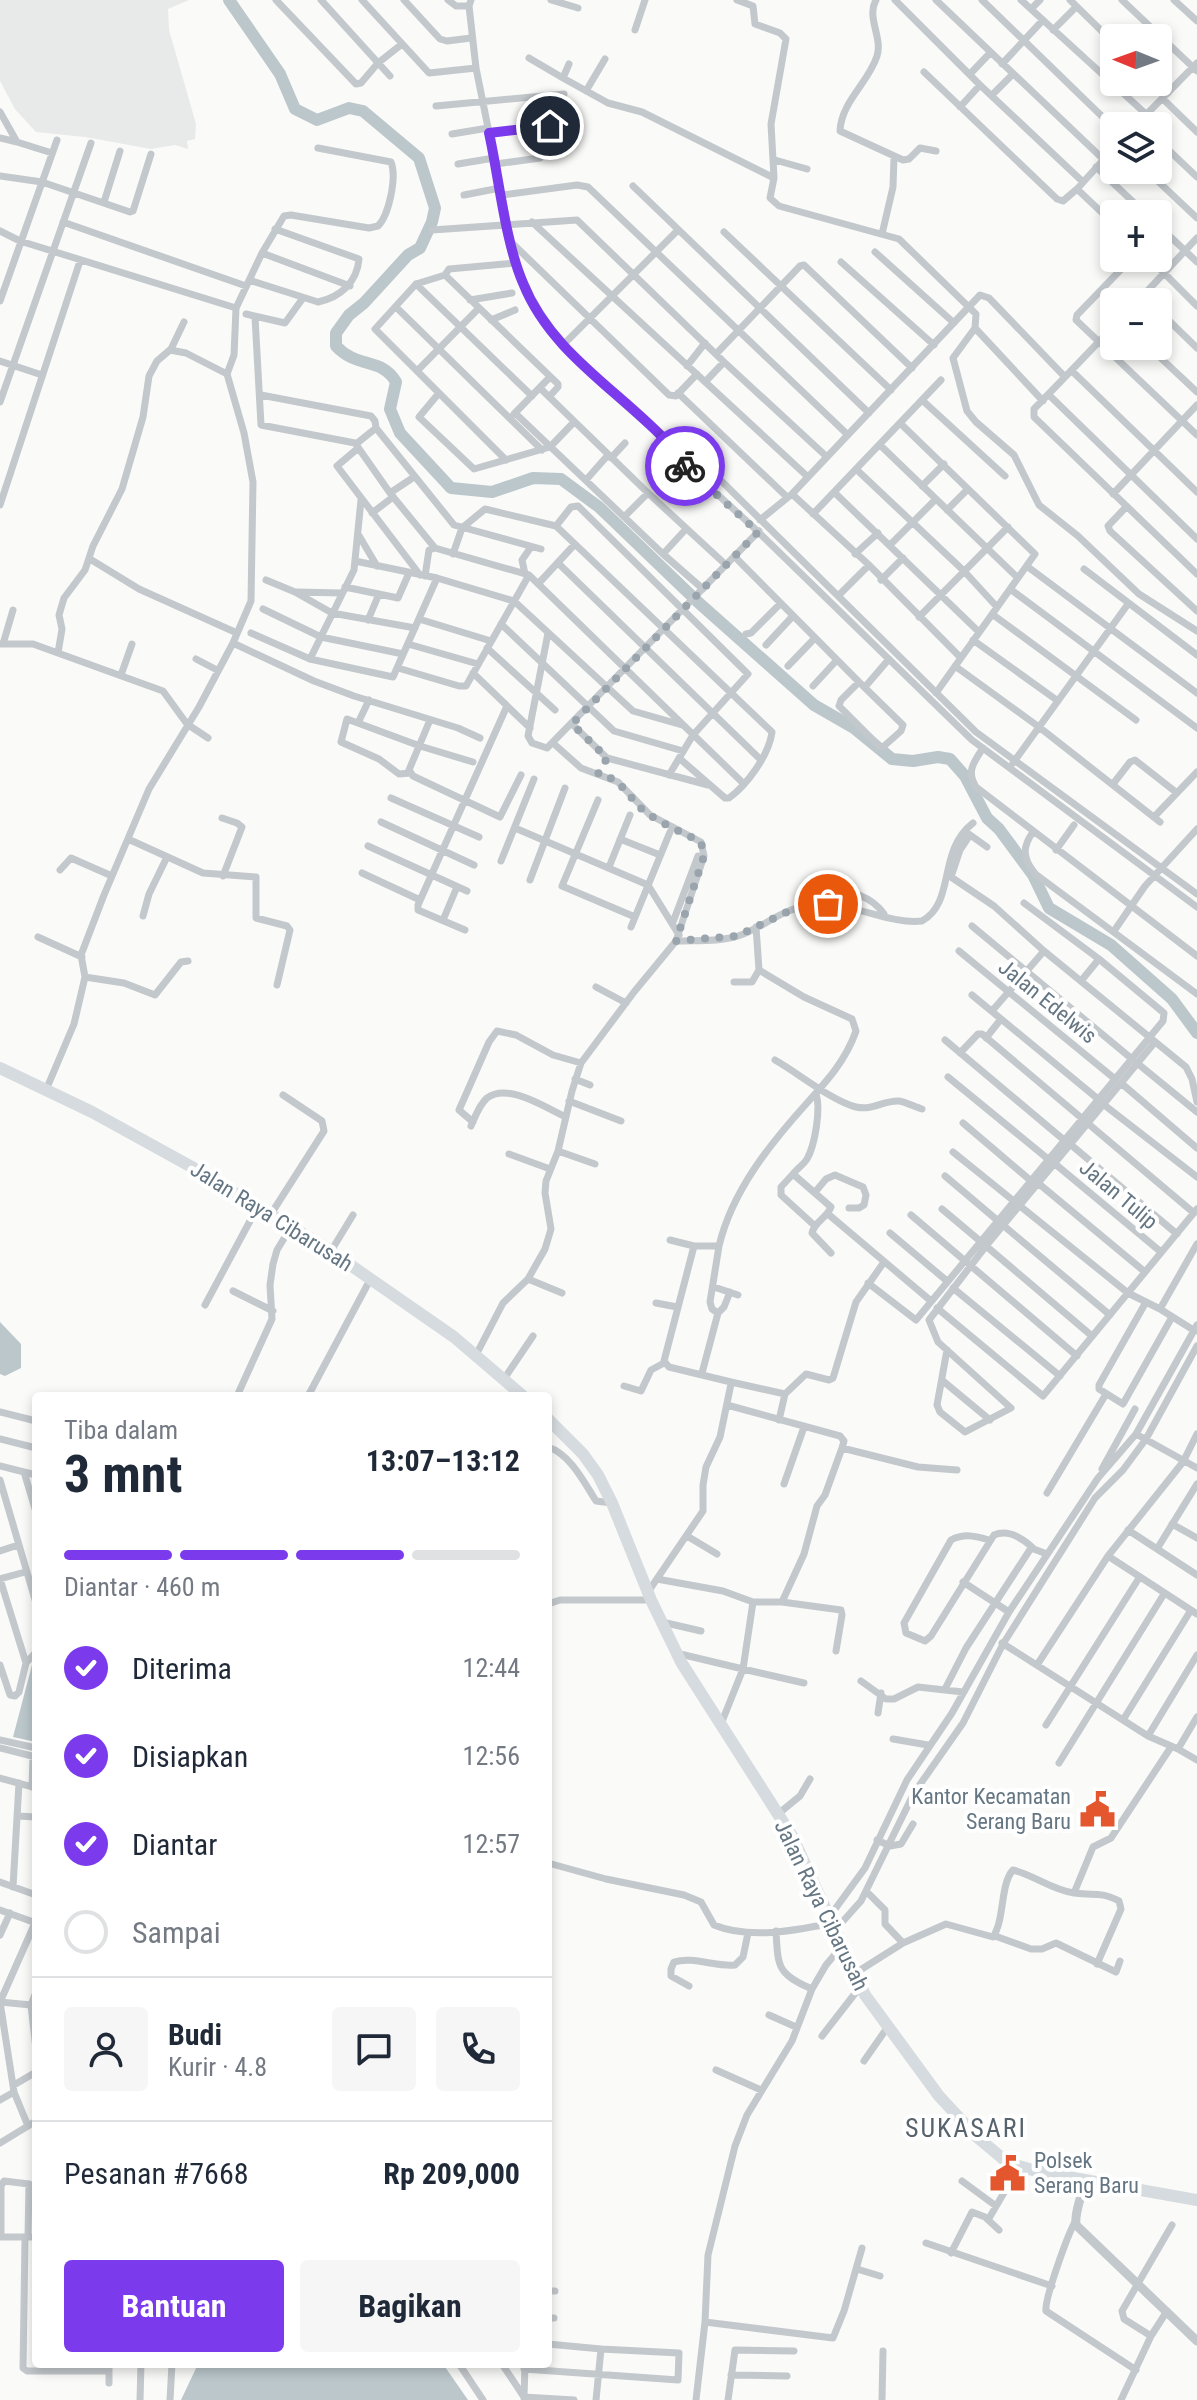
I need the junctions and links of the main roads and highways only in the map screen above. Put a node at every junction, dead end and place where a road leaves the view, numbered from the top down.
1 (0, 1068) edge
2 (519, 1392) edge
3 (552, 1423) edge
4 (1197, 2200) edge

1 - 2 main road, Jalan Raya Cibarusah
3 - 4 main road, Jalan Raya Cibarusah

